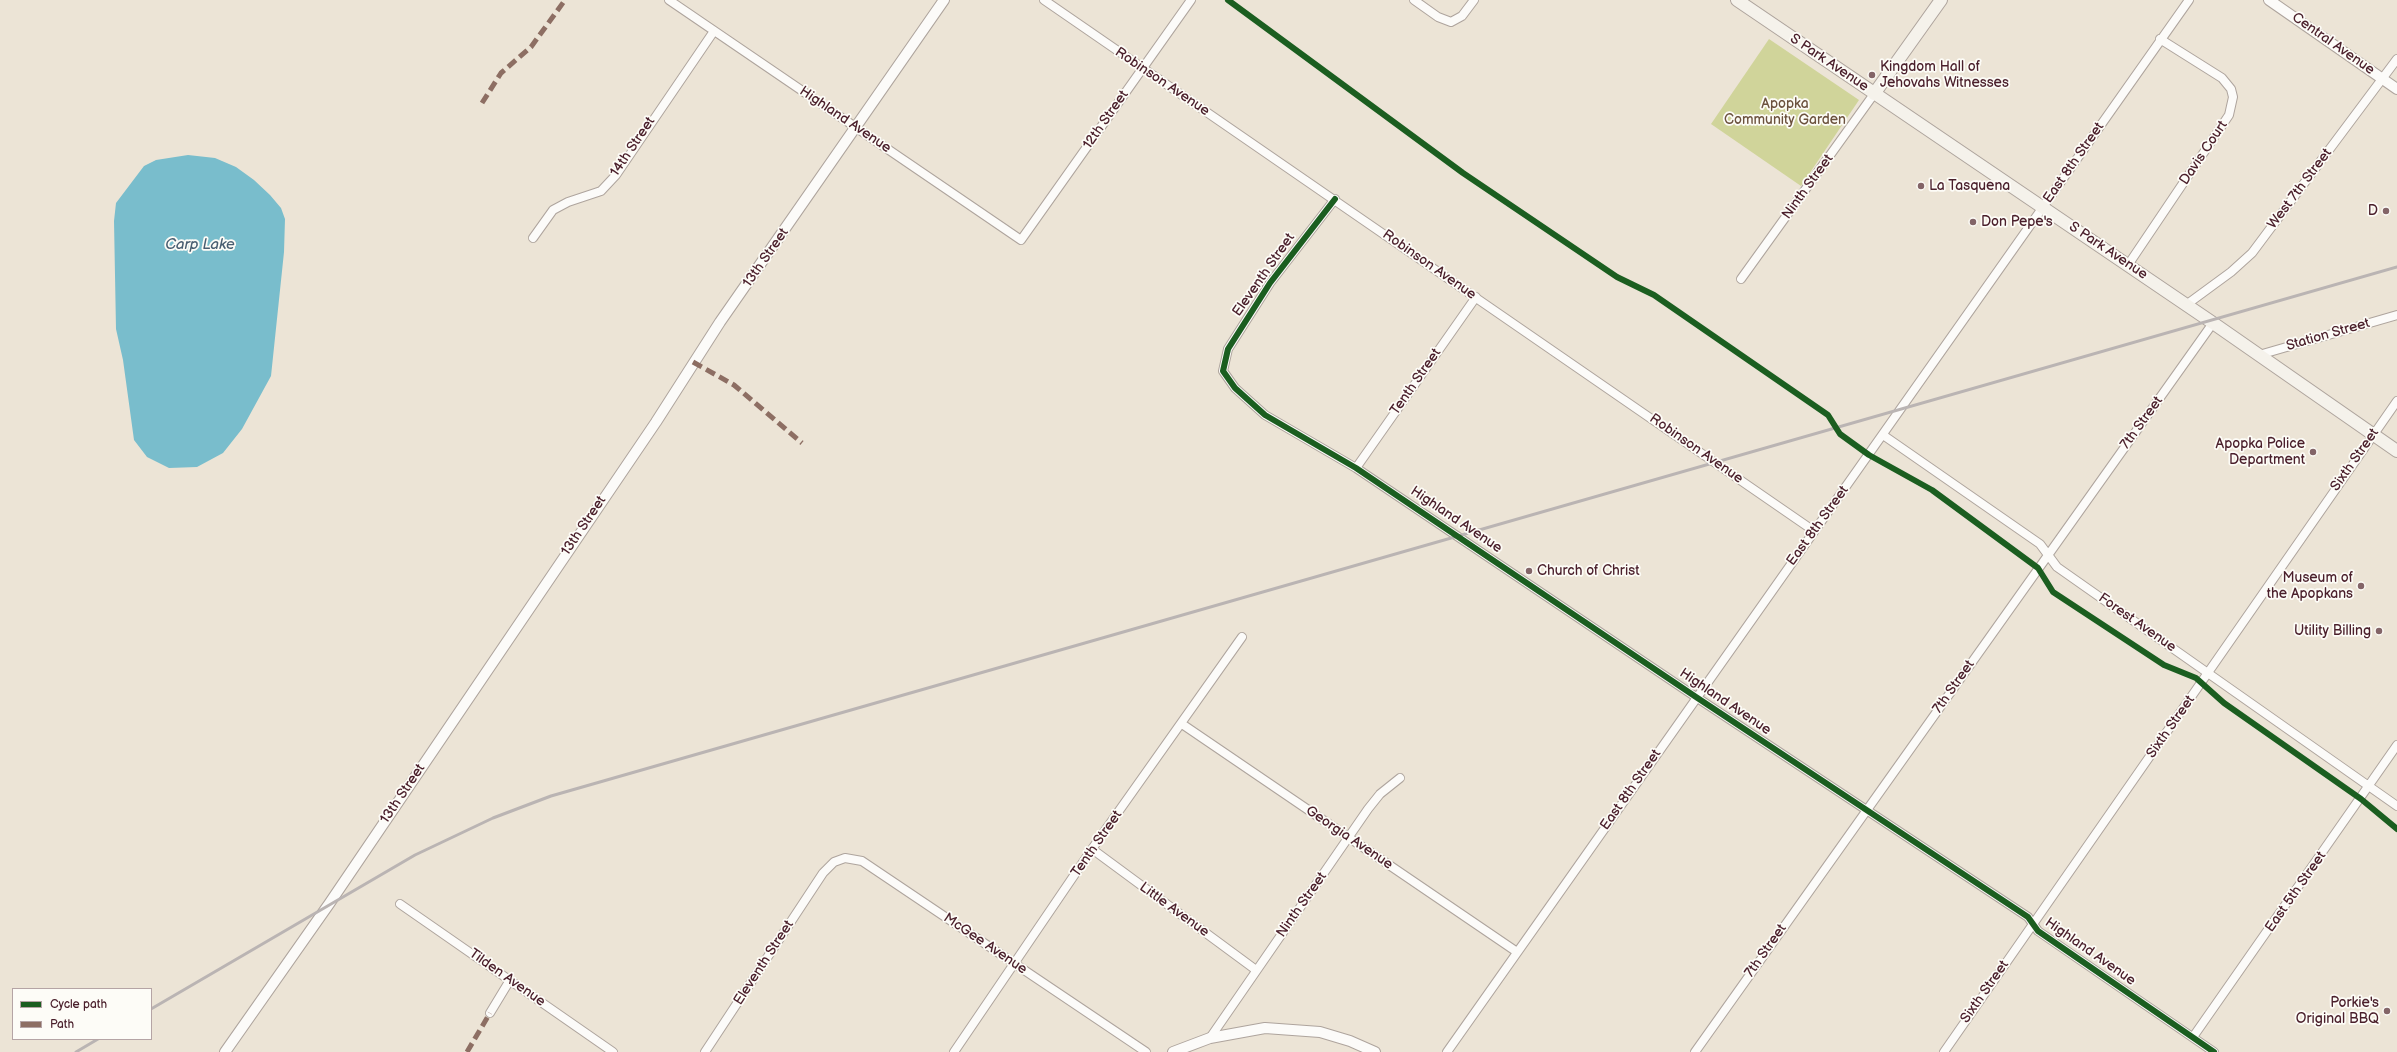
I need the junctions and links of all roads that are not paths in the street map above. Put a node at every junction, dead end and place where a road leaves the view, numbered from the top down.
1 (669, 0) edge
2 (944, 0) edge
3 (1044, 0) edge
4 (1191, 0) edge
5 (1414, 0) edge
6 (1474, 0) edge
7 (1737, 0) edge
8 (1941, 0) edge
9 (2189, 0) edge
10 (2269, 0) edge
11 (714, 31) junction
12 (2160, 39) junction
13 (2397, 58) edge
14 (1142, 69) junction
15 (2383, 79) junction
16 (2397, 89) edge
17 (1874, 94) junction
18 (856, 128) junction
19 (1335, 199) junction
20 (2044, 207) junction
21 (532, 238) dead end
22 (1021, 240) joint
23 (2128, 265) junction
24 (1741, 280) dead end
25 (1476, 297) junction
26 (2186, 305) junction
27 (2397, 315) edge
28 (2213, 323) junction
29 (2259, 355) junction
30 (1223, 371) joint
31 (2397, 401) edge
32 (2373, 434) junction
33 (1883, 435) junction
34 (2397, 452) edge
35 (1356, 468) junction
36 (1814, 531) junction
37 (2048, 554) junction
38 (1242, 637) dead end
39 (2208, 673) junction
40 (1696, 697) junction
41 (1182, 724) junction
42 (2397, 745) edge
43 (1400, 778) dead end
44 (2369, 786) junction
45 (2397, 806) edge
46 (1866, 810) junction
47 (1349, 838) junction
48 (1092, 849) junction
49 (823, 873) joint
50 (400, 904) dead end
51 (2033, 924) junction
52 (1517, 952) junction
53 (1015, 964) junction
54 (1256, 970) junction
55 (510, 980) junction
56 (490, 1013) dead end
57 (2193, 1037) junction
58 (1210, 1038) junction
59 (224, 1052) edge
60 (613, 1052) edge
61 (705, 1052) edge
62 (954, 1052) edge
63 (1146, 1052) edge
64 (1173, 1052) edge
65 (1375, 1052) edge
66 (1447, 1052) edge
67 (1695, 1052) edge
68 (1944, 1052) edge
69 (2214, 1052) edge

1 - 11 street, Highland Avenue
2 - 18 street, 13th Street
3 - 14 street, Robinson Avenue
4 - 14 street, 12th Street
5 - 6 street
7 - 17 main road, S Park Avenue
8 - 17 main road
9 - 12 street, East 8th Street
10 - 15 street, Central Avenue
11 - 18 street, Highland Avenue
11 - 21 street, 14th Street
12 - 20 street, East 8th Street
12 - 23 street, Davis Court
13 - 15 street, West 7th Street
14 - 19 street, Robinson Avenue
14 - 22 street, 12th Street
15 - 16 street, Central Avenue
15 - 26 street, West 7th Street
17 - 20 main road, S Park Avenue
17 - 24 street, Ninth Street
18 - 22 street, Highland Avenue
18 - 59 street, 13th Street
19 - 25 street, Robinson Avenue
19 - 30 street, Eleventh Street
20 - 23 main road, S Park Avenue
20 - 33 street, East 8th Street
23 - 26 main road, S Park Avenue
25 - 35 street, Tenth Street
25 - 36 street, Robinson Avenue
26 - 28 main road, S Park Avenue
27 - 29 street, Station Street
28 - 29 main road, S Park Avenue
28 - 37 street, 7th Street
29 - 32 main road, S Park Avenue
30 - 35 street, Highland Avenue
31 - 32 street, Sixth Street
32 - 34 main road, S Park Avenue
32 - 39 street, Sixth Street
33 - 36 street, East 8th Street
33 - 37 street, Forest Avenue
35 - 40 street, Highland Avenue
36 - 40 street, East 8th Street
37 - 39 street, Forest Avenue
37 - 46 street, 7th Street
38 - 41 street, Tenth Street
39 - 44 street, Forest Avenue
39 - 51 street, Sixth Street
40 - 46 street, Highland Avenue
40 - 52 street, East 8th Street
41 - 47 street, Georgia Avenue
41 - 48 street, Tenth Street
42 - 44 street, East 5th Street
43 - 47 street, Ninth Street
44 - 45 street, Forest Avenue
44 - 57 street, East 5th Street
46 - 51 street, Highland Avenue
46 - 67 street, 7th Street
47 - 52 street, Georgia Avenue
47 - 54 street, Ninth Street
48 - 53 street, Tenth Street
48 - 54 street, Little Avenue
49 - 53 street, McGee Avenue
49 - 61 street, Eleventh Street
50 - 55 street, Tilden Avenue
51 - 57 street, Highland Avenue
51 - 68 street, Sixth Street
52 - 66 street, East 8th Street
53 - 62 street, Tenth Street
53 - 63 street, McGee Avenue
54 - 58 street, Ninth Street
55 - 56 street
55 - 60 street, Tilden Avenue
57 - 69 street, Highland Avenue
58 - 64 street
58 - 65 street

